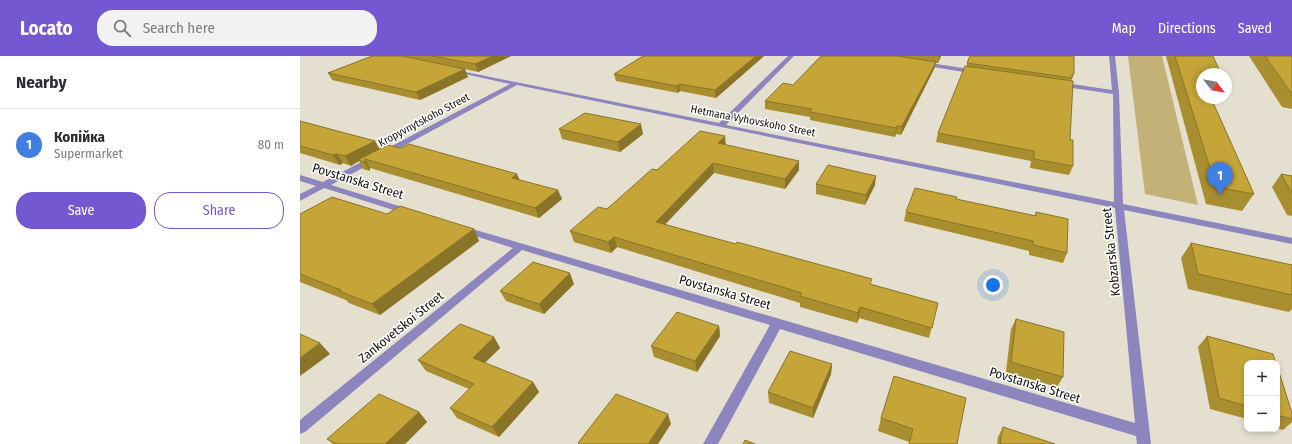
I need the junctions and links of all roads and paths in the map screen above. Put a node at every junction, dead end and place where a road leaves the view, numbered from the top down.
1 (791, 56) edge
2 (1112, 56) edge
3 (915, 63) edge
4 (446, 69) edge
5 (985, 73) edge
6 (516, 83) junction
7 (1054, 84) edge
8 (1116, 93) junction
9 (720, 126) junction
10 (300, 178) edge
11 (324, 185) junction
12 (300, 198) edge
13 (1119, 206) junction
14 (422, 216) edge
15 (452, 226) edge
16 (1292, 240) edge
17 (520, 247) junction
18 (778, 322) junction
19 (300, 428) edge
20 (1143, 432) junction
21 (710, 444) edge
22 (1144, 444) edge

1 - 9 street
2 - 8 street, Kobzarska Street
3 - 5 street
4 - 6 street, Hetmana Vyhovskoho Street
6 - 9 street, Hetmana Vyhovskoho Street
6 - 11 street, Kropyvnytskoho Street
7 - 8 street
8 - 13 street, Kobzarska Street
9 - 13 street, Hetmana Vyhovskoho Street
10 - 11 street, Povstanska Street
11 - 12 street, Kropyvnytskoho Street
11 - 14 street, Povstanska Street
13 - 16 street, Hetmana Vyhovskoho Street
13 - 20 street, Kobzarska Street
15 - 17 street, Povstanska Street
17 - 18 street, Povstanska Street
17 - 19 street, Zankovetskoi Street
18 - 20 street, Povstanska Street
18 - 21 street
20 - 22 street, Kobzarska Street

